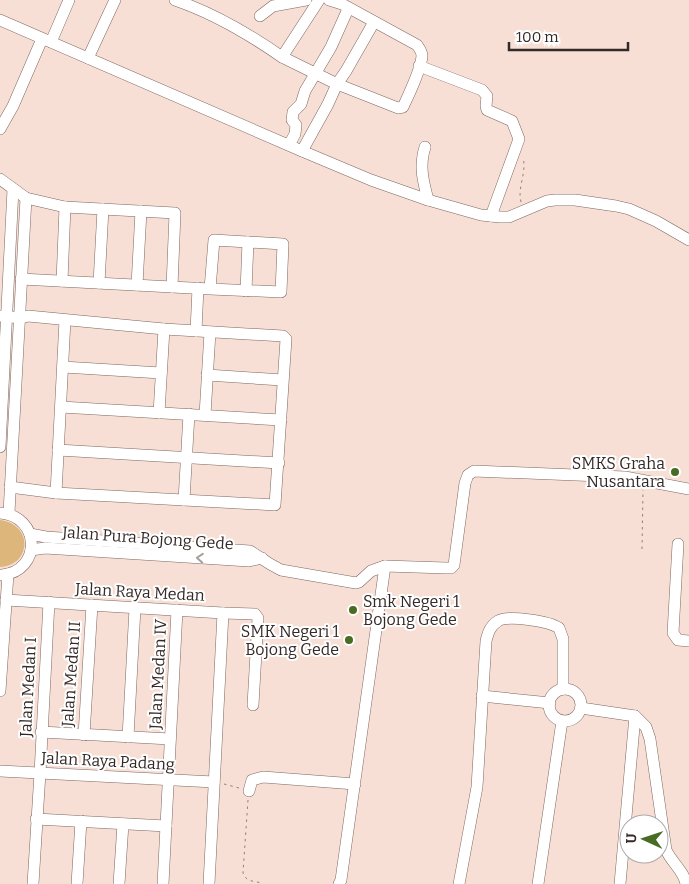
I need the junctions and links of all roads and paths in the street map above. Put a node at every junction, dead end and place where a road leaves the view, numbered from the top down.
1 (68, 0) edge
2 (115, 0) edge
3 (174, 0) edge
4 (306, 0) edge
5 (319, 0) edge
6 (329, 0) edge
7 (348, 9) junction
8 (260, 16) dead end
9 (0, 20) edge
10 (374, 22) junction
11 (47, 41) junction
12 (282, 57) junction
13 (88, 58) junction
14 (419, 66) junction
15 (315, 74) junction
16 (337, 84) junction
17 (0, 129) edge
18 (519, 139) junction
19 (289, 145) junction
20 (425, 147) dead end
21 (302, 151) junction
22 (0, 179) edge
23 (14, 189) junction
24 (26, 198) junction
25 (428, 200) junction
26 (65, 207) junction
27 (103, 209) junction
28 (141, 211) junction
29 (526, 211) junction
30 (492, 216) junction
31 (689, 240) edge
32 (248, 242) junction
33 (5, 247) edge
34 (23, 247) junction
35 (21, 279) junction
36 (62, 281) junction
37 (99, 283) junction
38 (137, 285) junction
39 (172, 287) junction
40 (198, 288) junction
41 (210, 289) junction
42 (246, 291) junction
43 (4, 312) edge
44 (23, 314) junction
45 (65, 320) junction
46 (164, 329) junction
47 (196, 331) junction
48 (210, 332) junction
49 (63, 367) junction
50 (2, 371) edge
51 (17, 371) junction
52 (161, 372) junction
53 (207, 375) junction
54 (282, 380) junction
55 (2, 386) edge
56 (16, 386) junction
57 (61, 407) junction
58 (159, 413) junction
59 (189, 414) junction
60 (205, 416) junction
61 (281, 420) junction
62 (0, 447) edge
63 (58, 450) junction
64 (186, 458) junction
65 (278, 463) junction
66 (643, 479) junction
67 (10, 487) junction
68 (689, 489) edge
69 (56, 493) junction
70 (184, 500) junction
71 (5, 513) edge
72 (30, 534) junction
73 (678, 544) dead end
74 (642, 549) dead end
75 (31, 550) junction
76 (262, 558) junction
77 (385, 566) junction
78 (4, 574) edge
79 (6, 600) junction
80 (49, 602) junction
81 (92, 605) junction
82 (135, 608) junction
83 (178, 610) junction
84 (222, 613) junction
85 (689, 641) edge
86 (1, 658) edge
87 (563, 689) junction
88 (0, 691) edge
89 (482, 696) junction
90 (550, 703) junction
91 (253, 705) dead end
92 (581, 708) junction
93 (635, 716) junction
94 (562, 721) junction
95 (41, 732) junction
96 (84, 735) junction
97 (128, 737) junction
98 (170, 739) junction
99 (0, 771) edge
100 (40, 773) junction
101 (169, 780) junction
102 (214, 782) junction
103 (355, 784) junction
104 (249, 791) junction
105 (36, 819) junction
106 (80, 821) junction
107 (123, 824) junction
108 (166, 826) junction
109 (686, 874) edge
110 (262, 883) dead end
111 (33, 884) edge
112 (76, 884) edge
113 (119, 884) edge
114 (163, 884) edge
115 (209, 884) edge
116 (339, 884) edge
117 (459, 884) edge
118 (538, 884) edge
119 (620, 884) edge
120 (686, 884) edge

1 - 11 street
2 - 13 street
3 - 12 street
4 - 8 street
5 - 12 street
6 - 7 street
7 - 10 street
7 - 15 street
9 - 11 street
10 - 14 street
10 - 16 street
11 - 13 street
11 - 17 street
12 - 15 street
13 - 19 street
14 - 16 street
14 - 18 street
15 - 16 street
15 - 19 street
16 - 21 street
18 - 29 path
18 - 30 street
19 - 21 street
20 - 25 street
21 - 25 street
22 - 23 street
23 - 24 street
23 - 33 street
24 - 26 street
24 - 34 street
25 - 30 street
26 - 27 street
26 - 36 street
27 - 28 street
27 - 37 street
28 - 38 street
28 - 39 street
29 - 30 street
29 - 31 street
32 - 41 street
32 - 42 street
32 - 42 street
33 - 34 street
33 - 43 street
34 - 35 street
35 - 36 street
35 - 44 street
36 - 37 street
37 - 38 street
38 - 39 street
39 - 40 street
40 - 41 street
40 - 47 street
41 - 42 street
43 - 44 street
43 - 50 street
44 - 45 street
44 - 51 street
45 - 46 street
45 - 49 street
46 - 47 street
46 - 52 street
47 - 48 street
48 - 53 street
48 - 54 street
49 - 52 street
49 - 57 street
50 - 51 street
50 - 55 street
51 - 56 street
52 - 58 street
53 - 54 street
53 - 60 street
54 - 61 street
55 - 56 street
55 - 62 street
56 - 67 street
57 - 58 street
57 - 63 street
58 - 59 street
59 - 60 street
59 - 64 street
60 - 61 street
61 - 65 street
63 - 64 street
63 - 69 street
64 - 65 street
64 - 70 street
65 - 70 street
66 - 68 street
66 - 74 path
66 - 77 street
67 - 69 street
67 - 71 street
69 - 70 street
71 - 72 street
72 - 75 street
72 - 76 street
73 - 85 street
76 -> 75 street, Jalan Pura Bojong Gede
75 - 78 street
76 - 77 street
77 - 103 street
78 - 79 street
79 - 80 street, Jalan Raya Medan
79 - 86 street
80 - 81 street, Jalan Raya Medan
80 - 95 street, Jalan Medan I
81 - 82 street, Jalan Raya Medan
81 - 96 street, Jalan Medan II
82 - 83 street, Jalan Raya Medan
82 - 97 street
83 - 84 street, Jalan Raya Medan
83 - 98 street, Jalan Medan IV
84 - 91 street
84 - 102 street, Jalan Raya Medan
86 - 88 street
87 - 89 street
87 - 90 street
87 - 92 street
89 - 90 street
89 - 117 street
90 - 94 street
92 - 93 street
92 - 94 street
93 - 109 street
93 - 119 street
94 - 118 street
95 - 96 street, Jalan Medan II
95 - 100 street, Jalan Medan I
96 - 97 street, Jalan Medan IV
97 - 98 street, Jalan Medan IV
98 - 101 street, Jalan Medan IV
99 - 100 street, Jalan Raya Padang
100 - 101 street, Jalan Raya Padang
100 - 105 street, Jalan Medan I
101 - 102 street, Jalan Raya Padang
101 - 108 street, Jalan Medan IV
102 - 104 path
102 - 115 street, Jalan Raya Medan
103 - 104 street
103 - 116 street
104 - 110 path
105 - 106 street
105 - 111 street, Jalan Medan I
106 - 107 street
106 - 112 street
107 - 108 street
107 - 113 street
108 - 114 street, Jalan Medan IV
109 - 120 street

